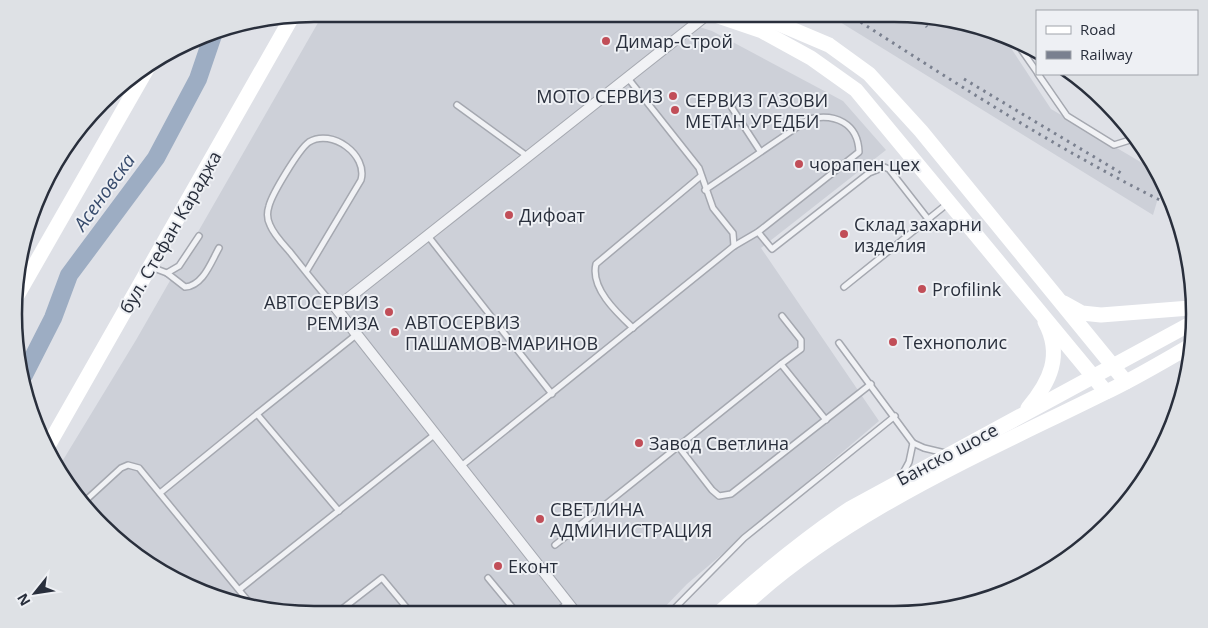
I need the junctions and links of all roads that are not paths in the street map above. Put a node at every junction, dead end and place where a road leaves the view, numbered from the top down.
1 (698, 22) edge
2 (736, 22) edge
3 (775, 22) edge
4 (288, 24) edge
5 (1024, 53) edge
6 (1036, 72) edge
7 (1038, 75) edge
8 (627, 77) junction
9 (140, 81) edge
10 (457, 105) dead end
11 (732, 108) dead end
12 (1128, 141) edge
13 (760, 151) junction
14 (527, 156) junction
15 (701, 176) junction
16 (705, 190) junction
17 (950, 202) junction
18 (928, 219) junction
19 (758, 232) junction
20 (199, 236) dead end
21 (428, 236) junction
22 (734, 246) junction
23 (219, 248) dead end
24 (150, 267) junction
25 (306, 272) junction
26 (167, 273) junction
27 (24, 283) edge
28 (844, 287) dead end
29 (1060, 301) junction
30 (1035, 303) junction
31 (336, 308) junction
32 (1186, 308) edge
33 (782, 316) dead end
34 (1185, 327) edge
35 (634, 328) junction
36 (356, 335) junction
37 (839, 343) dead end
38 (1183, 350) edge
39 (781, 364) junction
40 (1113, 367) junction
41 (1094, 377) junction
42 (1126, 382) junction
43 (871, 384) junction
44 (1106, 392) junction
45 (552, 394) junction
46 (1024, 413) junction
47 (257, 414) junction
48 (895, 416) junction
49 (826, 420) junction
50 (434, 435) junction
51 (52, 440) edge
52 (913, 443) junction
53 (678, 446) junction
54 (950, 454) junction
55 (460, 468) junction
56 (898, 481) junction
57 (160, 493) junction
58 (89, 498) edge
59 (339, 511) junction
60 (555, 544) dead end
61 (488, 578) dead end
62 (240, 589) junction
63 (246, 597) edge
64 (568, 603) junction
65 (347, 606) edge
66 (405, 606) edge
67 (511, 606) edge
68 (564, 606) edge
69 (570, 606) edge
70 (677, 606) edge
71 (727, 606) edge
72 (744, 606) edge

1 - 8 street
2 - 17 main road
3 - 29 main road
4 - 24 main road, бул. Стефан Караджа
5 - 6 lane
7 - 12 lane
8 - 14 street
8 - 15 lane
9 - 27 main road
10 - 14 lane
11 - 13 lane
13 - 16 lane
13 - 19 lane
14 - 21 street
15 - 16 lane
15 - 35 lane
16 - 22 lane
17 - 18 lane
17 - 30 main road
18 - 19 lane
18 - 28 lane
19 - 22 lane
20 - 26 lane
21 - 31 street
21 - 45 lane
22 - 35 lane
23 - 26 lane
24 - 26 lane
24 - 51 main road, бул. Стефан Караджа
25 - 25 lane
25 - 31 lane
29 - 32 main road
29 - 40 main road
30 - 41 main road
30 - 46 main road
31 - 36 street
33 - 39 lane
34 - 40 main road, Банско шосе
35 - 45 lane
36 - 47 lane
36 - 50 street
37 - 43 lane
38 - 42 main road, Банско шосе
39 - 49 lane
39 - 53 lane
40 - 41 main road, Банско шосе
40 - 42 main road
41 - 44 main road
41 - 46 main road, Банско шосе
42 - 44 main road, Банско шосе
43 - 48 lane
43 - 49 lane
44 - 72 main road, Банско шосе
45 - 55 lane
46 - 54 main road, Банско шосе
47 - 57 lane
47 - 59 lane
48 - 52 lane
48 - 70 lane
49 - 53 lane
50 - 55 street
50 - 59 lane
52 - 54 lane
52 - 56 lane
53 - 60 lane
54 - 56 main road, Банско шосе
55 - 64 street
56 - 71 main road, Банско шосе
57 - 58 lane
57 - 62 lane
59 - 62 lane
61 - 67 lane
62 - 63 lane
64 - 68 lane
64 - 69 street
65 - 66 lane

